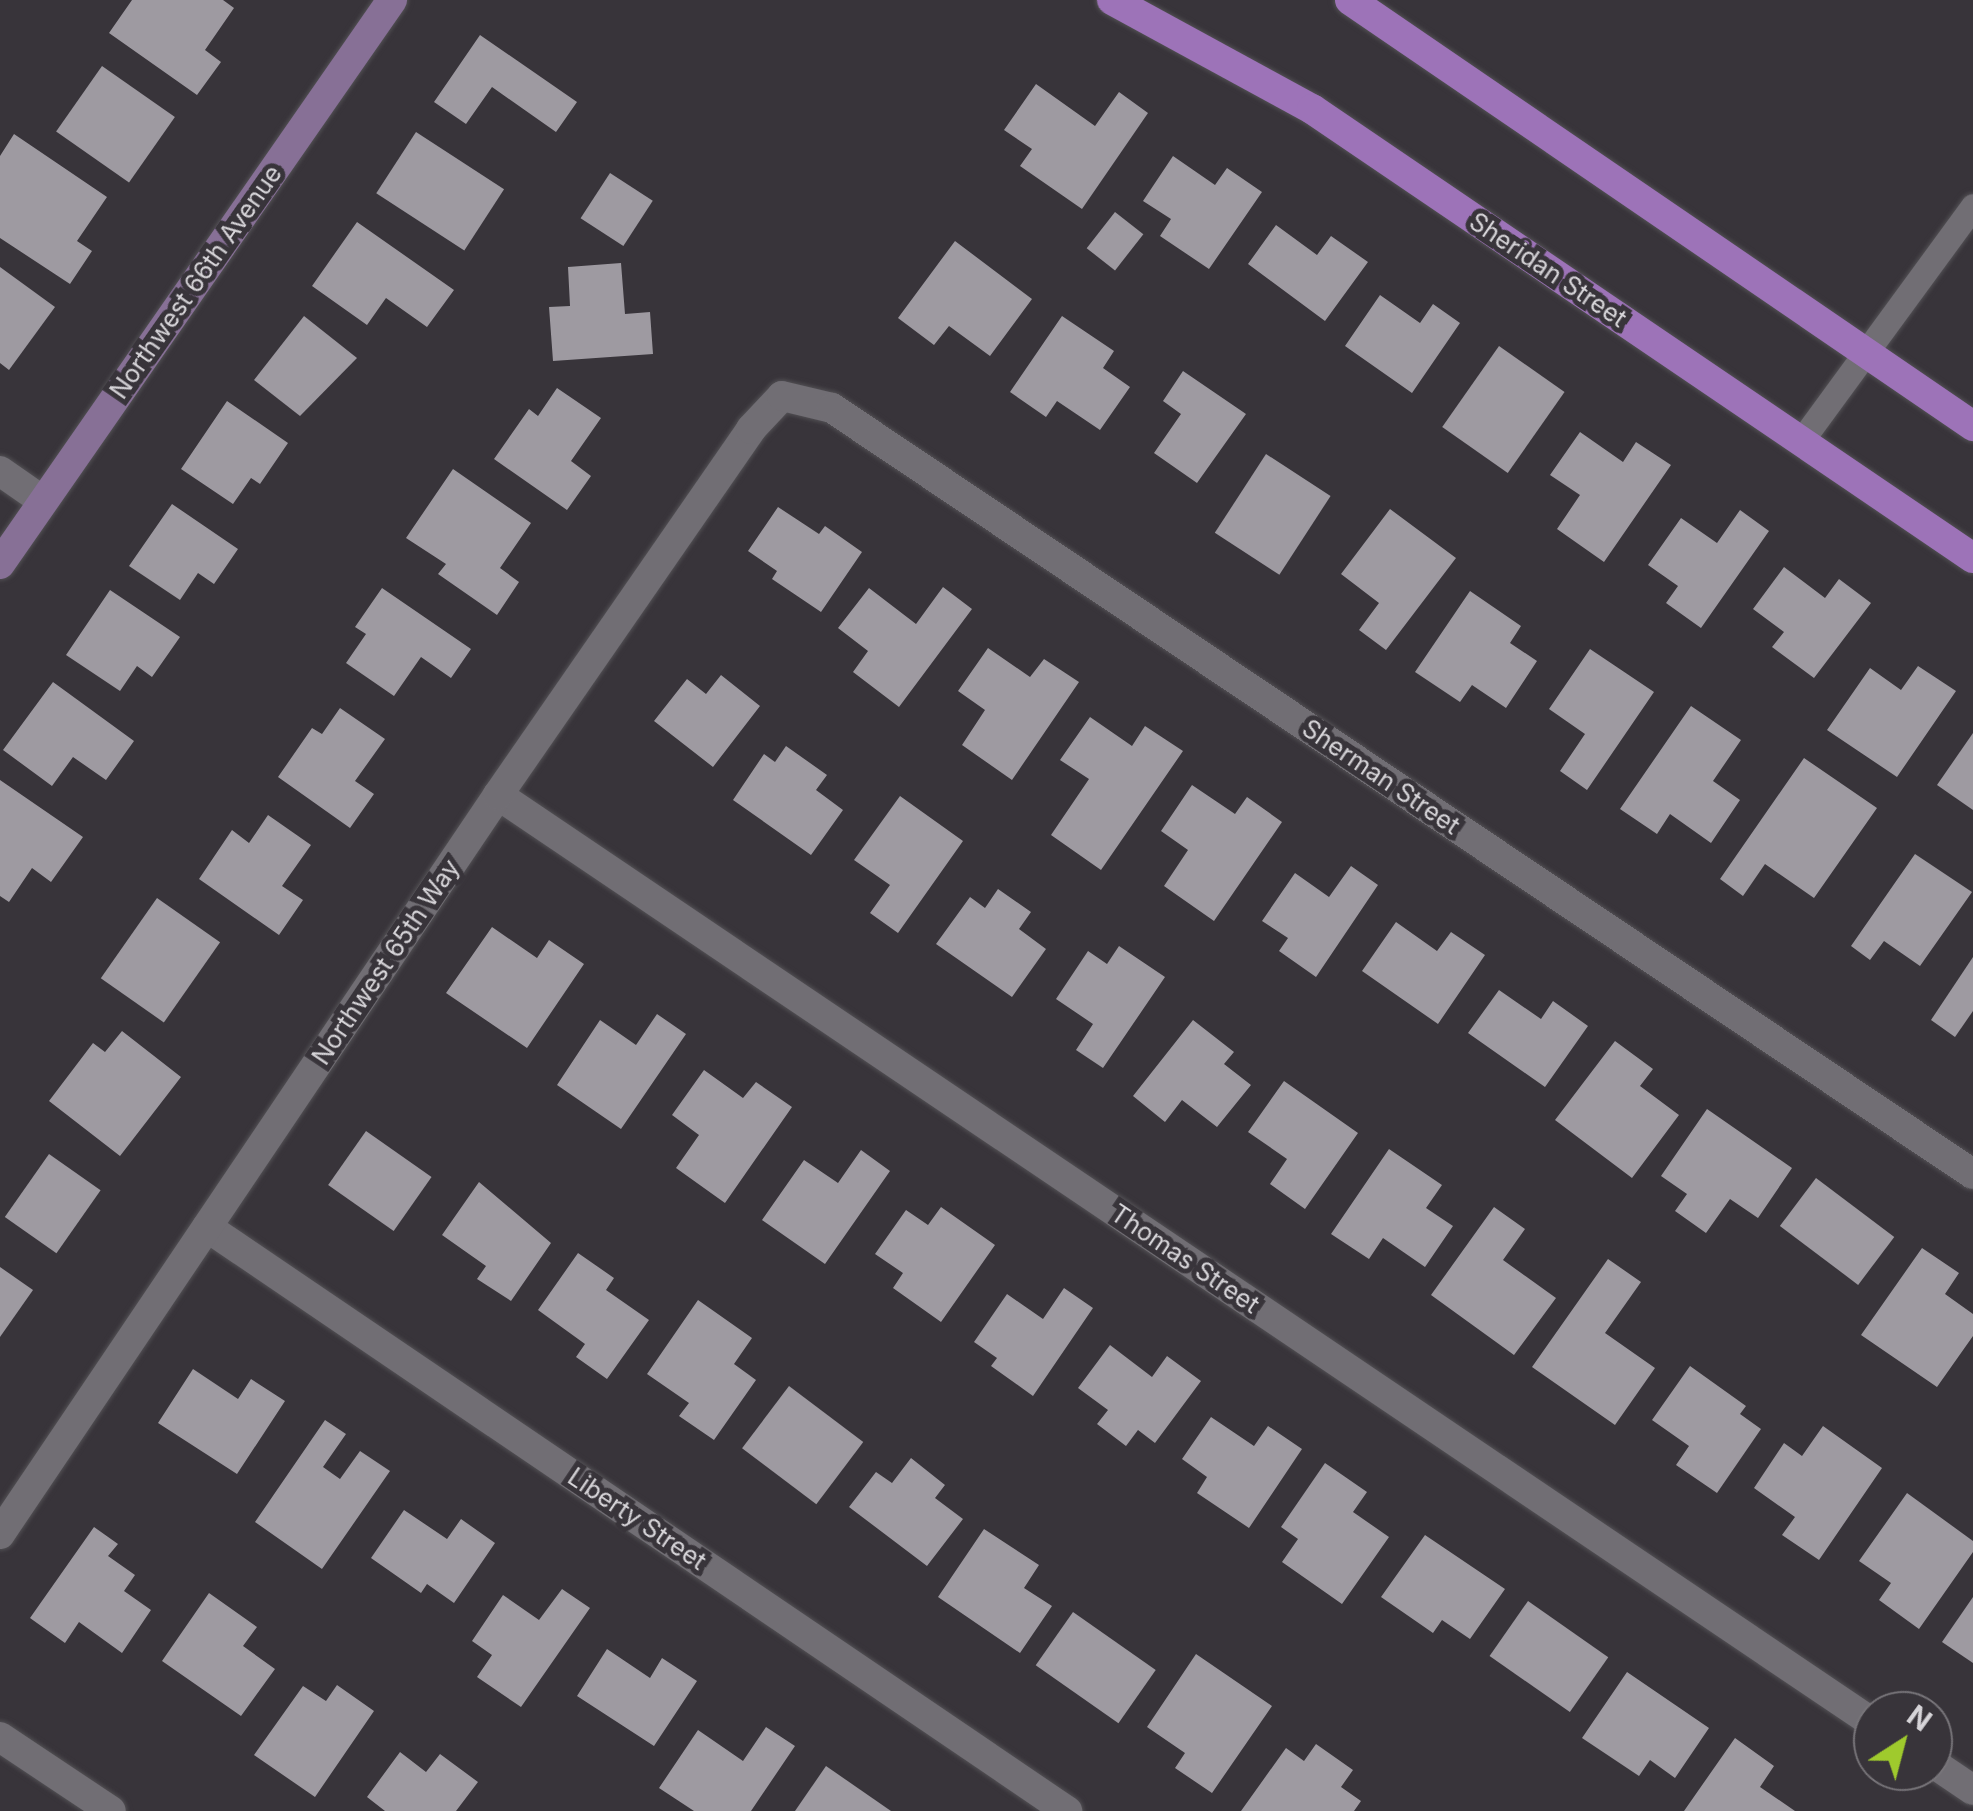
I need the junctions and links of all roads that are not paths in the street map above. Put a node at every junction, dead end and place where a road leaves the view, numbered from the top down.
1 (392, 0) edge
2 (1112, 0) edge
3 (1350, 0) edge
4 (1973, 206) edge
5 (1866, 352) junction
6 (782, 396) joint
7 (1973, 426) edge
8 (1800, 442) junction
9 (0, 471) edge
10 (43, 501) junction
11 (1973, 558) edge
12 (0, 564) edge
13 (498, 796) junction
14 (1973, 1174) edge
15 (207, 1227) junction
16 (0, 1534) edge
17 (1853, 1710) edge
18 (0, 1737) edge
19 (111, 1811) edge
20 (1067, 1811) edge

1 - 10 street, Northwest 66th Avenue
2 - 8 main road, Sheridan Street
3 - 5 main road
4 - 5 lane
5 - 7 main road
5 - 8 lane
6 - 13 street, Northwest 65th Way
6 - 14 street, Sherman Street
8 - 11 main road, Sheridan Street
9 - 10 street
10 - 12 street, Northwest 66th Avenue
13 - 15 street, Northwest 65th Way
13 - 17 street, Thomas Street
15 - 16 street, Northwest 65th Way
15 - 20 street, Liberty Street
18 - 19 street

